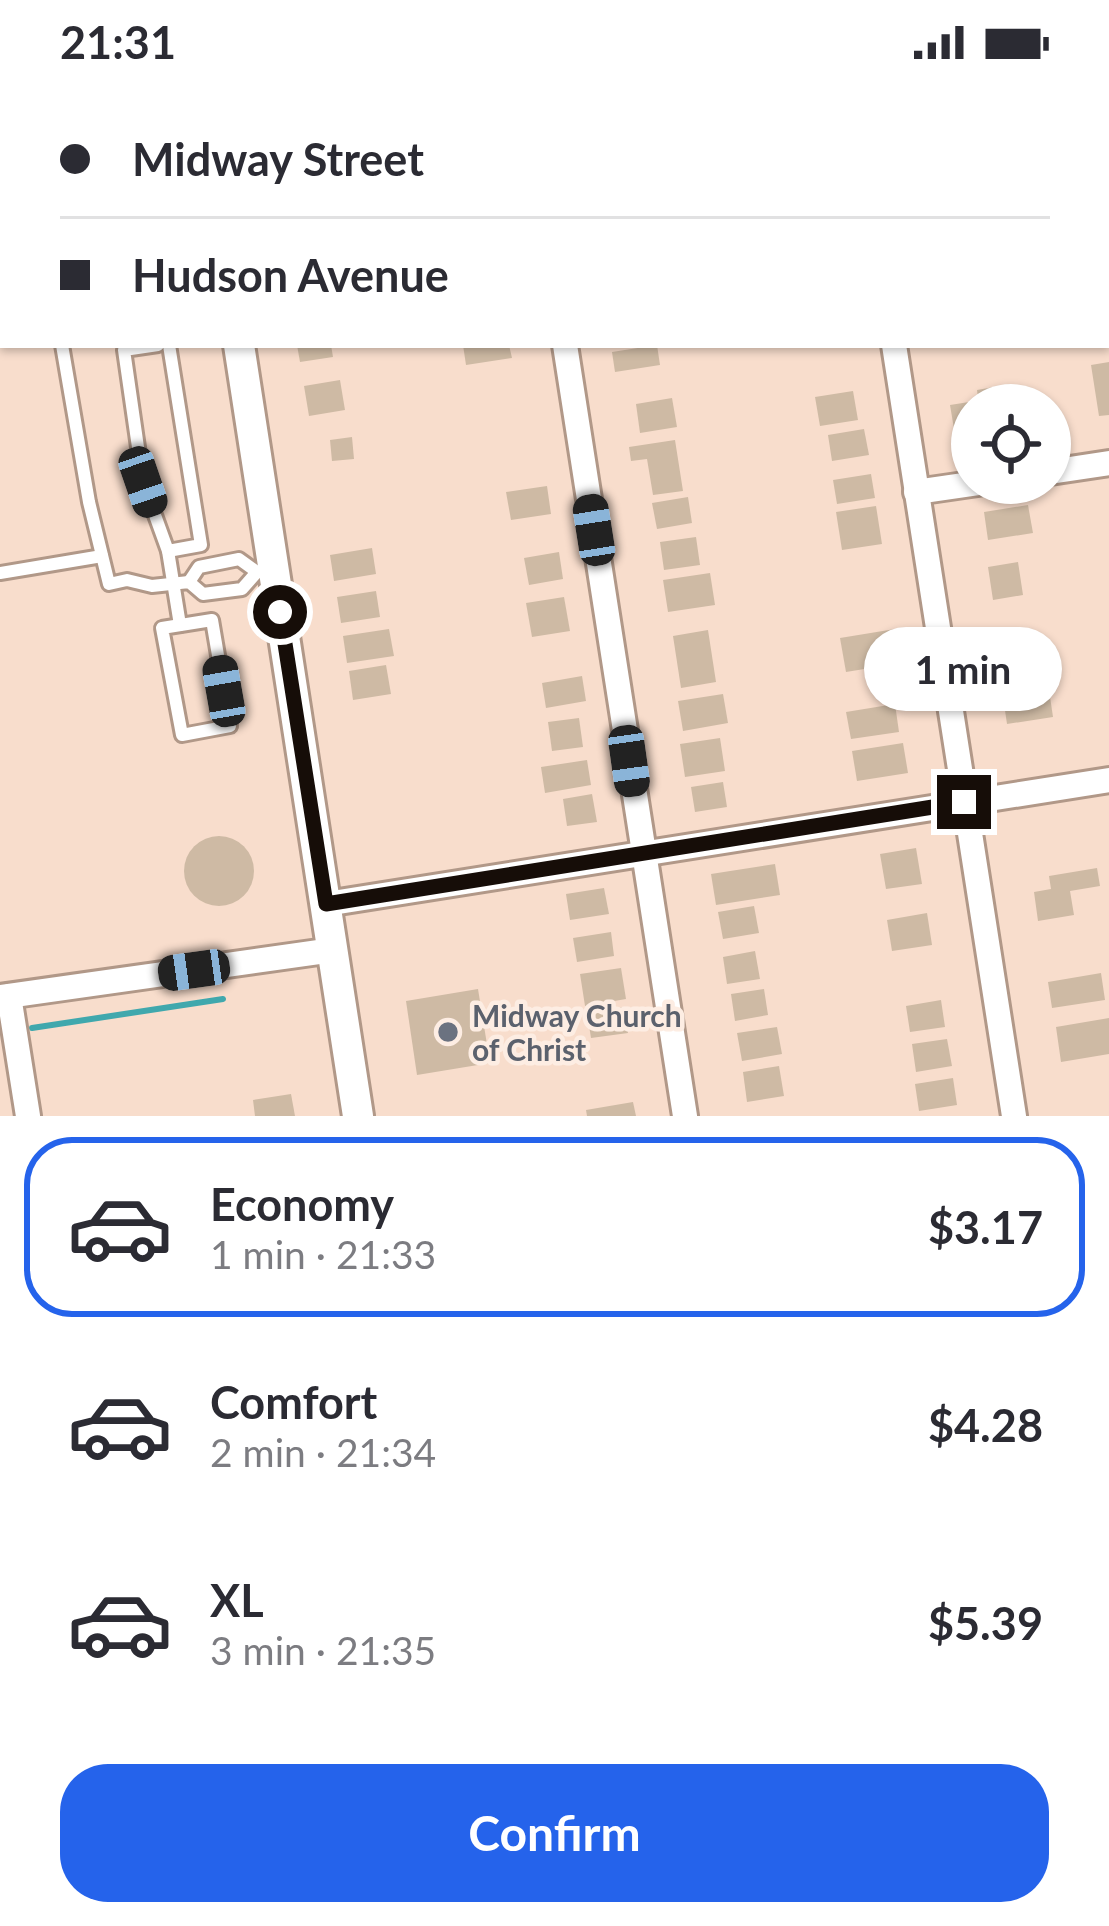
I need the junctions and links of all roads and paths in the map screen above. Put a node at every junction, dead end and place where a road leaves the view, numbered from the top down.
1 (62, 348) edge
2 (138, 348) edge
3 (169, 348) edge
4 (239, 348) edge
5 (565, 348) edge
6 (894, 348) edge
7 (1109, 463) edge
8 (1071, 469) edge
9 (951, 487) edge
10 (916, 492) junction
11 (168, 551) junction
12 (102, 556) junction
13 (230, 561) junction
14 (266, 571) junction
15 (0, 573) edge
16 (189, 582) junction
17 (172, 584) junction
18 (236, 590) junction
19 (181, 625) junction
20 (1109, 780) edge
21 (964, 802) junction
22 (644, 853) junction
23 (326, 904) junction
24 (333, 950) junction
25 (4, 996) edge
26 (28, 1116) edge
27 (358, 1116) edge
28 (685, 1116) edge
29 (1013, 1116) edge

1 - 12 lane
2 - 11 lane
3 - 11 lane
4 - 14 street
5 - 22 street
6 - 10 street
7 - 8 street
9 - 10 street
10 - 21 street
11 - 17 lane
12 - 15 lane
12 - 17 lane
13 - 14 lane
13 - 16 lane
13 - 18 lane
14 - 18 lane
14 - 23 street
16 - 17 lane
16 - 18 lane
17 - 19 lane
19 - 19 lane
20 - 21 street
21 - 22 street
21 - 29 street
22 - 23 street
22 - 28 street
23 - 24 street
24 - 25 street
24 - 27 street
25 - 26 street

